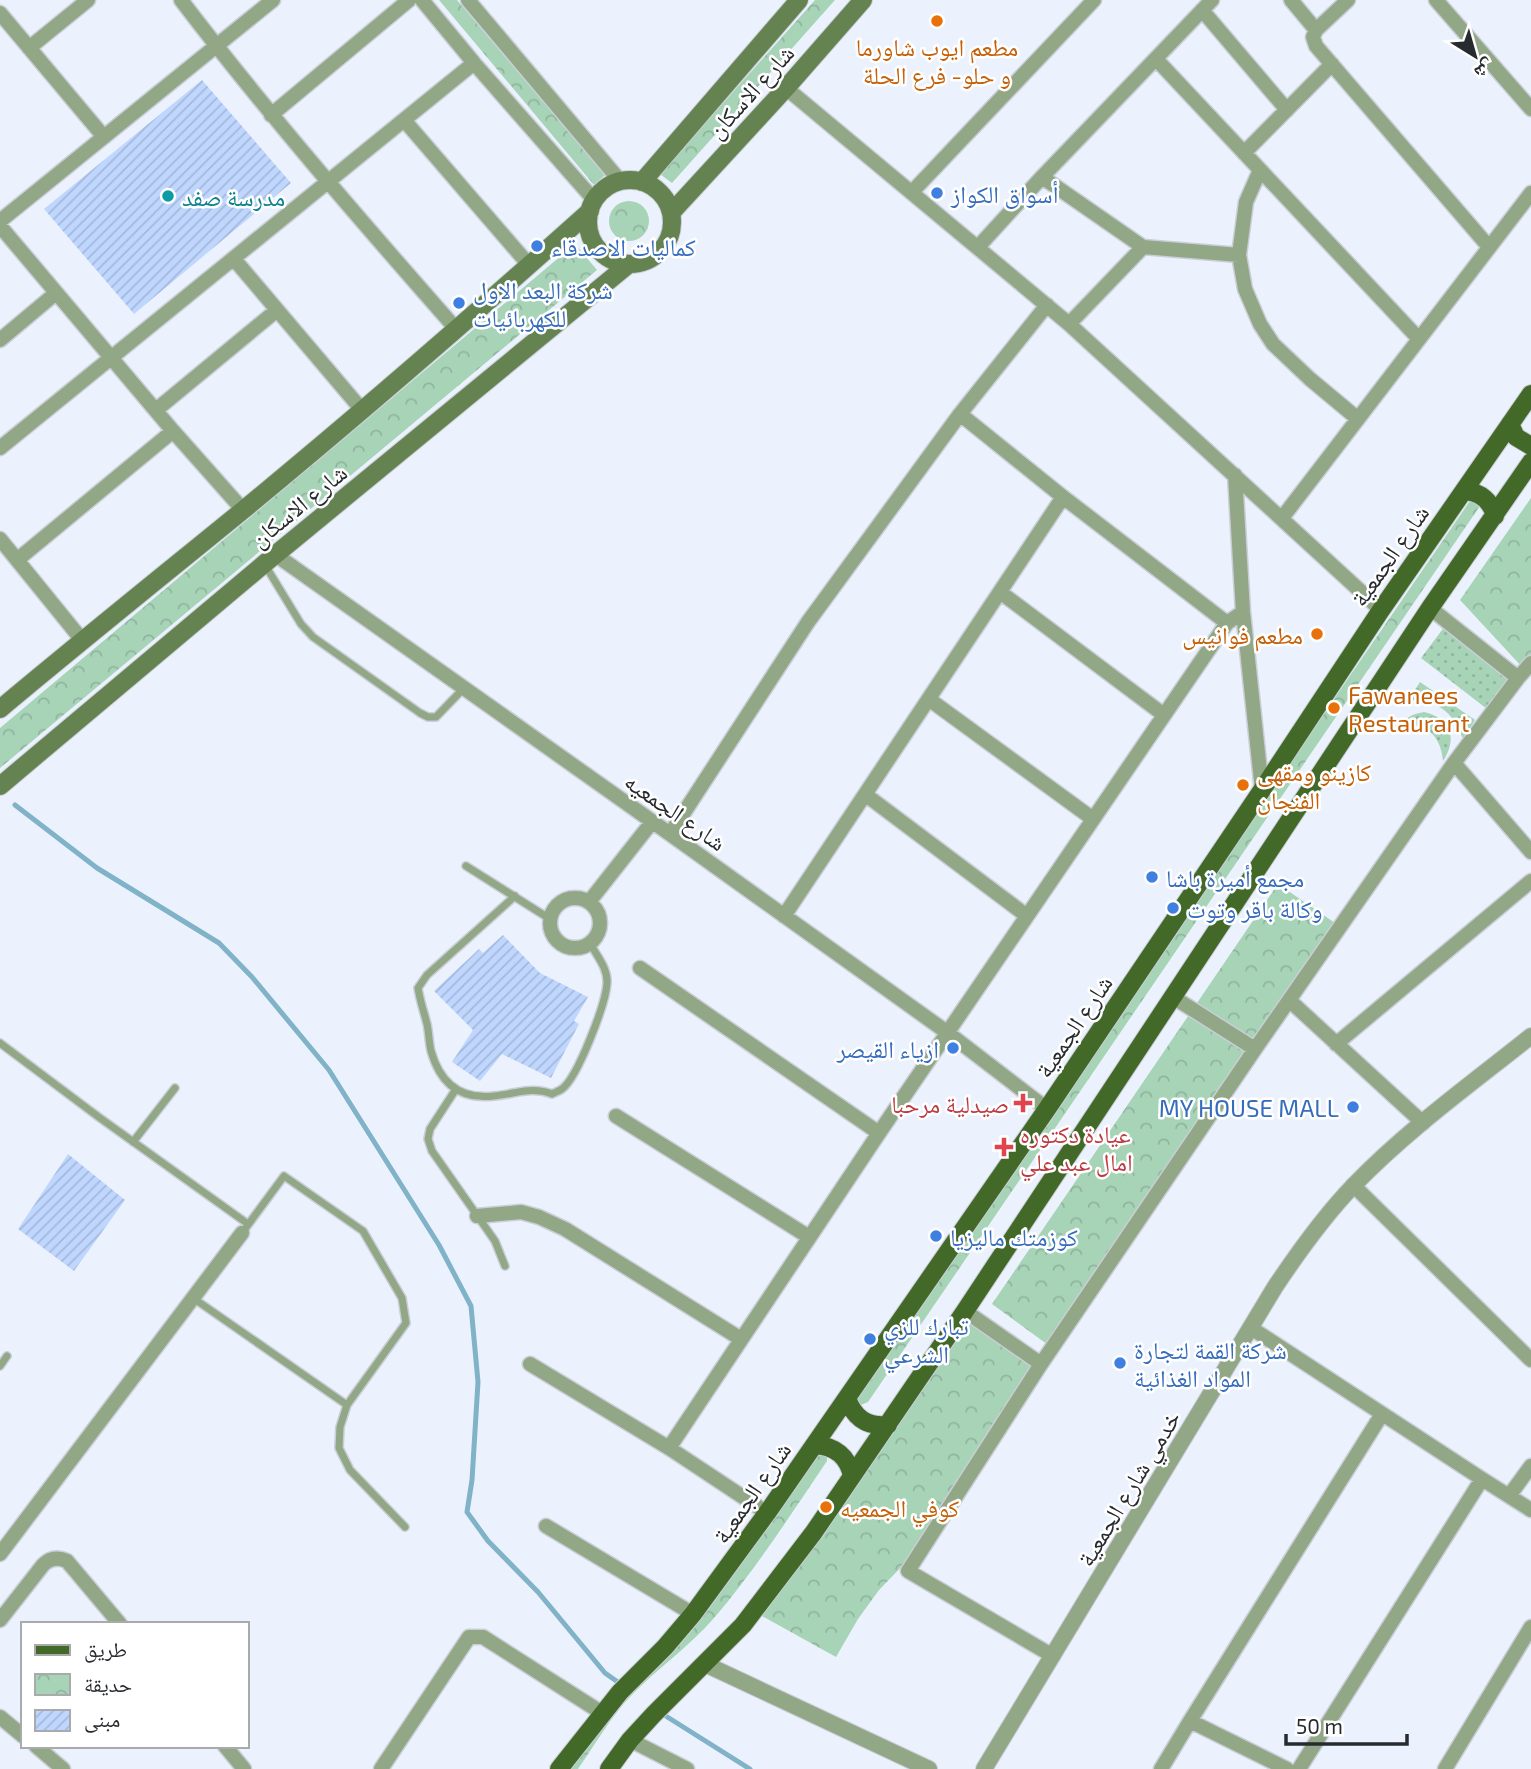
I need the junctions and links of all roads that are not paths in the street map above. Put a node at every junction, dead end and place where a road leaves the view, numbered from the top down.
1 (88, 0) edge
2 (181, 0) edge
3 (273, 0) edge
4 (409, 0) edge
5 (422, 0) edge
6 (468, 0) edge
7 (799, 0) edge
8 (863, 0) edge
9 (1094, 0) edge
10 (1291, 0) edge
11 (1348, 0) edge
12 (1436, 0) edge
13 (1207, 5) edge
14 (0, 13) edge
15 (1316, 30) junction
16 (216, 46) junction
17 (29, 48) junction
18 (1156, 59) junction
19 (474, 63) junction
20 (1332, 64) junction
21 (786, 88) junction
22 (1287, 110) junction
23 (1531, 110) edge
24 (271, 115) junction
25 (404, 120) junction
26 (104, 137) junction
27 (1244, 153) junction
28 (1260, 170) junction
29 (1042, 177) junction
30 (328, 182) junction
31 (621, 182) junction
32 (642, 182) junction
33 (912, 192) junction
34 (1531, 193) edge
35 (592, 206) junction
36 (671, 213) junction
37 (1, 228) edge
38 (978, 247) junction
39 (1143, 247) junction
40 (1489, 247) junction
41 (1239, 255) junction
42 (234, 258) junction
43 (629, 264) junction
44 (529, 265) junction
45 (56, 292) junction
46 (1047, 305) junction
47 (277, 310) junction
48 (1069, 324) junction
49 (457, 330) junction
50 (1419, 339) junction
51 (0, 340) edge
52 (111, 358) junction
53 (1531, 394) edge
54 (362, 410) junction
55 (156, 411) junction
56 (960, 414) junction
57 (1358, 419) junction
58 (1510, 424) junction
59 (173, 430) junction
60 (1531, 446) edge
61 (0, 448) edge
62 (1531, 462) edge
63 (1235, 475) junction
64 (1465, 491) junction
65 (1063, 497) junction
66 (243, 510) junction
67 (1495, 516) junction
68 (1282, 518) junction
69 (0, 539) edge
70 (17, 560) junction
71 (270, 560) junction
72 (1000, 593) junction
73 (1430, 608) junction
74 (1381, 610) junction
75 (1242, 612) junction
76 (1227, 623) junction
77 (82, 640) junction
78 (1531, 663) edge
79 (1518, 678) junction
80 (464, 688) junction
81 (930, 700) junction
82 (0, 709) edge
83 (1164, 715) junction
84 (1454, 763) junction
85 (0, 786) edge
86 (1262, 790) junction
87 (866, 795) junction
88 (1093, 819) junction
89 (652, 822) junction
90 (670, 834) junction
91 (1531, 852) edge
92 (466, 866) dead end
93 (1531, 881) edge
94 (515, 897) junction
95 (589, 902) junction
96 (784, 916) junction
97 (1027, 916) junction
98 (550, 919) junction
99 (590, 943) junction
100 (640, 968) dead end
101 (1173, 997) junction
102 (1289, 1000) junction
103 (948, 1033) junction
104 (1531, 1036) edge
105 (0, 1042) edge
106 (1336, 1044) junction
107 (1255, 1049) junction
108 (175, 1088) dead end
109 (456, 1089) junction
110 (1047, 1109) junction
111 (616, 1116) dead end
112 (1423, 1123) junction
113 (879, 1133) junction
114 (133, 1142) junction
115 (1353, 1185) junction
116 (477, 1216) junction
117 (245, 1229) junction
118 (809, 1237) junction
119 (505, 1266) dead end
120 (193, 1298) junction
121 (965, 1311) junction
122 (1251, 1328) junction
123 (741, 1339) junction
124 (7, 1356) dead end
125 (1531, 1360) edge
126 (530, 1364) dead end
127 (1041, 1364) junction
128 (0, 1366) edge
129 (847, 1398) junction
130 (348, 1405) junction
131 (1382, 1414) junction
132 (888, 1425) junction
133 (815, 1445) junction
134 (669, 1448) junction
135 (1531, 1466) edge
136 (852, 1476) junction
137 (1482, 1479) junction
138 (1509, 1496) junction
139 (1531, 1510) edge
140 (767, 1513) junction
141 (546, 1526) dead end
142 (405, 1527) dead end
143 (0, 1554) edge
144 (693, 1614) junction
145 (0, 1620) edge
146 (118, 1622) edge
147 (1531, 1627) edge
148 (1053, 1656) junction
149 (705, 1664) junction
150 (602, 1713) junction
151 (0, 1717) edge
152 (1190, 1721) junction
153 (21, 1733) edge
154 (630, 1740) junction
155 (38, 1748) edge
156 (227, 1748) edge
157 (992, 1767) edge
158 (63, 1769) edge
159 (244, 1769) edge
160 (382, 1769) edge
161 (559, 1769) edge
162 (609, 1769) edge
163 (687, 1769) edge
164 (929, 1769) edge
165 (1161, 1769) edge
166 (1287, 1769) edge
167 (1299, 1769) edge
168 (1445, 1769) edge

1 - 17 street
2 - 16 street
3 - 16 street
4 - 24 street
5 - 19 street
6 - 31 street
7 - 32 main road, شارع الاسكان
8 - 21 main road, شارع الاسكان
9 - 33 street
10 - 15 street
11 - 15 street
12 - 23 street
13 - 18 street
13 - 22 street
14 - 17 street
15 - 20 street
16 - 24 street
16 - 26 street
17 - 26 street
18 - 27 street
18 - 29 street
19 - 25 street
19 - 35 street
20 - 22 street
20 - 40 street
21 - 33 street
21 - 36 main road, شارع الاسكان
22 - 27 street
24 - 30 street
25 - 30 street
25 - 44 street
26 - 37 street
27 - 28 street
28 - 41 street
28 - 50 street
29 - 38 street
29 - 39 street
30 - 42 street
30 - 49 street
31 - 32 main road
31 - 35 main road
32 - 36 main road
33 - 38 street
34 - 40 street
35 - 43 main road
35 - 44 main road, شارع الاسكان
36 - 43 main road
37 - 45 street
38 - 46 street
39 - 41 street
39 - 48 street
40 - 50 street
41 - 57 street
42 - 47 street
42 - 52 street
43 - 71 main road, شارع الاسكان
44 - 49 main road, شارع الاسكان
45 - 51 street
45 - 52 street
46 - 48 street
46 - 56 street
47 - 54 street
47 - 55 street
48 - 63 street
49 - 54 main road, شارع الاسكان
50 - 57 street
52 - 55 street
52 - 61 street
53 - 58 main road, شارع الجمعية
54 - 66 main road, شارع الاسكان
55 - 59 street
56 - 65 street
56 - 90 street
57 - 68 street
58 - 60 main road
58 - 64 main road, شارع الجمعية
59 - 66 street
59 - 70 street
62 - 67 main road
63 - 68 street
63 - 75 street
64 - 67 main road
64 - 74 main road, شارع الجمعية
65 - 72 street
65 - 76 street
66 - 77 main road, شارع الاسكان
67 - 73 main road
68 - 74 street
69 - 70 street
70 - 77 street
71 - 80 street, شارع الجمعيه
71 - 80 lane
71 - 85 main road, شارع الاسكان
72 - 81 street
72 - 83 street
73 - 79 street
73 - 101 main road
74 - 86 main road, شارع الجمعية
75 - 76 street
75 - 86 street
76 - 83 street
77 - 82 main road, شارع الاسكان
78 - 79 street
79 - 84 street
80 - 89 street, شارع الجمعيه
81 - 87 street
81 - 88 street
83 - 88 street
84 - 91 street
84 - 102 street
86 - 110 main road, شارع الجمعية
87 - 96 street
87 - 97 street
88 - 97 street
89 - 90 street, شارع الجمعيه
89 - 95 street
90 - 96 street, شارع الجمعيه
92 - 94 lane
93 - 106 street
94 - 98 lane
94 - 109 lane
95 - 98 street
95 - 99 street
96 - 103 street, شارع الجمعيه
97 - 103 street
98 - 99 street
99 - 109 lane
100 - 113 street
101 - 107 street
101 - 121 main road
102 - 106 street
102 - 107 street
103 - 110 street, شارع الجمعيه
103 - 113 street
104 - 112 street, خدمي شارع الجمعية
105 - 114 lane
106 - 112 street
107 - 127 street
108 - 114 lane
109 - 116 lane
110 - 129 main road, شارع الجمعية
111 - 118 street
112 - 115 street, خدمي شارع الجمعية
113 - 118 street
114 - 117 lane
115 - 122 street, خدمي شارع الجمعية
115 - 125 street
116 - 119 lane
116 - 123 street
117 - 120 street
117 - 130 lane
118 - 123 street
120 - 130 lane
120 - 143 street
121 - 127 street
121 - 132 main road
122 - 131 street
122 - 148 street, خدمي شارع الجمعية
123 - 134 street
124 - 128 lane
126 - 134 street
127 - 148 street
129 - 132 main road
129 - 133 main road, شارع الجمعية
130 - 142 lane
131 - 137 street
131 - 152 street
132 - 136 main road
133 - 136 main road
133 - 140 main road, شارع الجمعية
134 - 140 street
135 - 138 street
136 - 149 main road
137 - 138 street
137 - 167 street
138 - 139 street
140 - 144 main road, شارع الجمعية
141 - 144 street
144 - 150 main road, شارع الجمعية
145 - 146 street
147 - 168 street
148 - 157 street, خدمي شارع الجمعية
149 - 154 main road
149 - 164 street
150 - 160 street
150 - 161 main road, شارع الجمعية
151 - 153 street
152 - 165 street
152 - 166 street
154 - 162 main road
154 - 163 street
155 - 158 street
156 - 159 street

